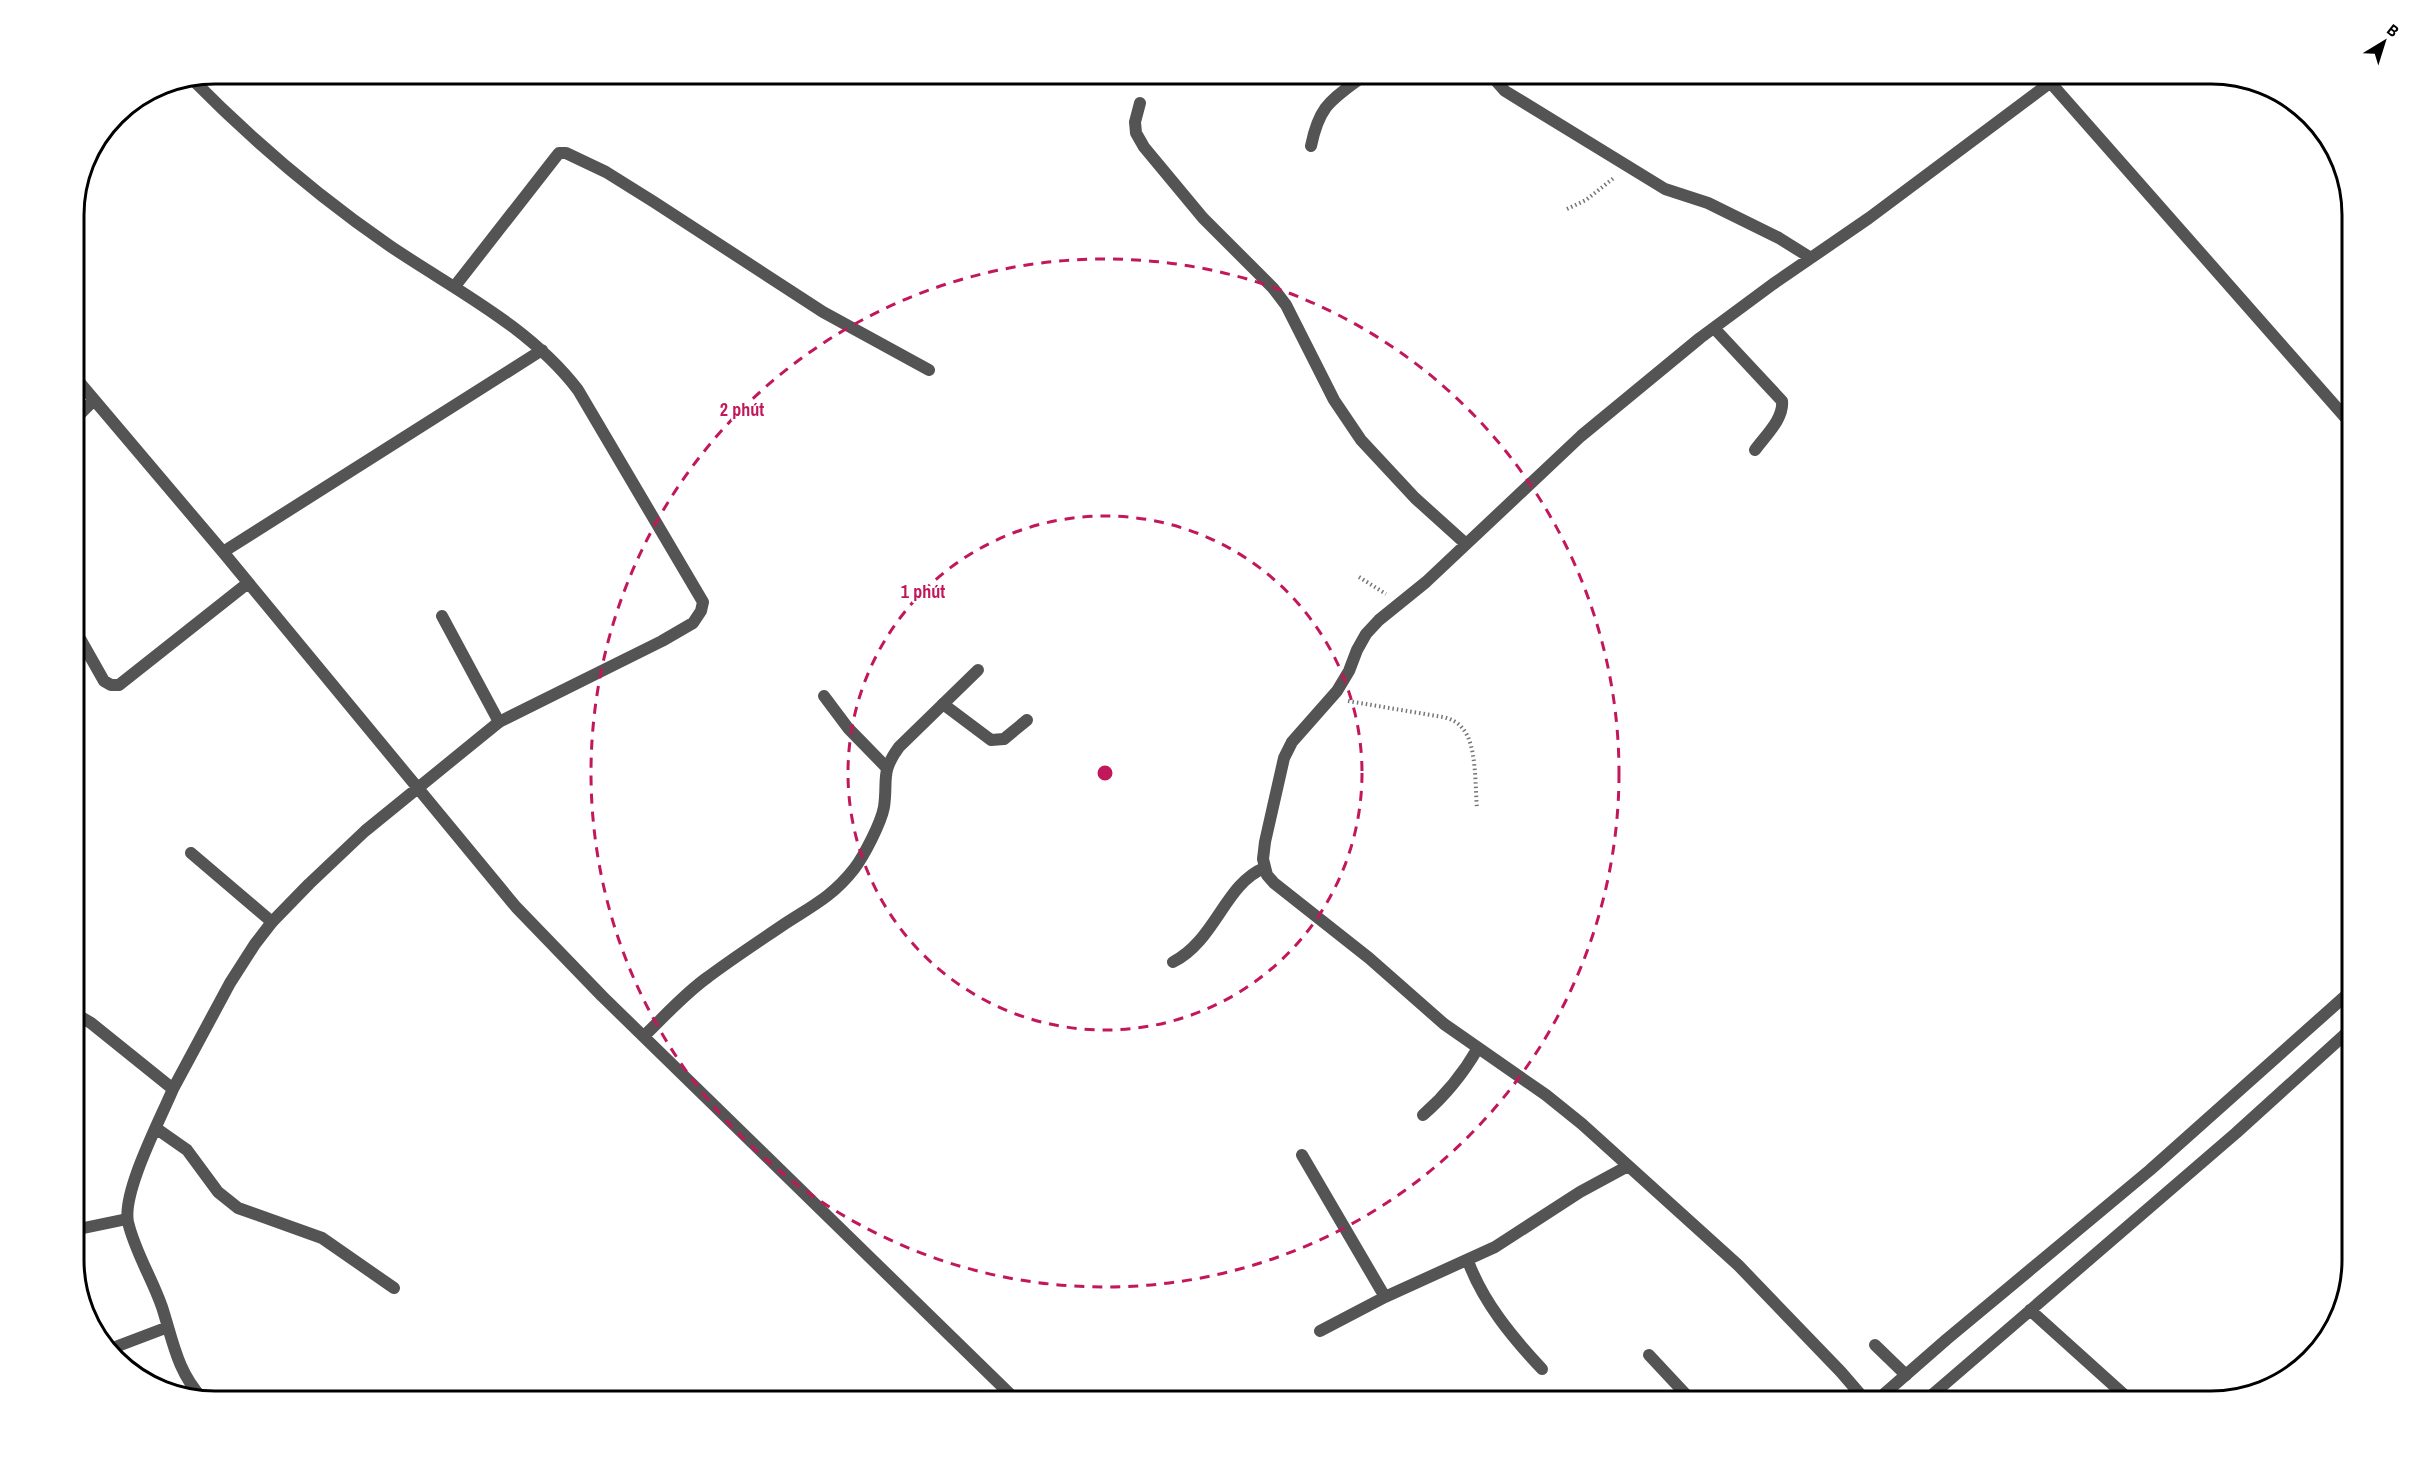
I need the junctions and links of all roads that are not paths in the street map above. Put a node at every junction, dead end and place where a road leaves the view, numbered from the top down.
1 (1354, 84) edge
2 (1499, 84) edge
3 (2051, 84) joint
4 (198, 85) edge
5 (1140, 103) dead end
6 (1311, 146) dead end
7 (1811, 258) junction
8 (454, 286) junction
9 (1714, 328) junction
10 (542, 350) junction
11 (929, 370) dead end
12 (84, 388) edge
13 (94, 400) junction
14 (84, 410) edge
15 (2342, 414) edge
16 (1755, 450) dead end
17 (1466, 544) junction
18 (223, 552) junction
19 (248, 583) junction
20 (442, 616) dead end
21 (84, 646) edge
22 (978, 670) dead end
23 (824, 696) dead end
24 (943, 704) junction
25 (1028, 720) dead end
26 (500, 722) junction
27 (886, 766) junction
28 (419, 788) junction
29 (191, 853) dead end
30 (1264, 868) junction
31 (272, 922) junction
32 (1173, 962) dead end
33 (2342, 999) edge
34 (84, 1019) edge
35 (644, 1036) junction
36 (2342, 1037) edge
37 (1478, 1048) junction
38 (172, 1089) junction
39 (1423, 1115) dead end
40 (157, 1129) junction
41 (1302, 1155) dead end
42 (1628, 1166) junction
43 (127, 1219) junction
44 (84, 1228) edge
45 (1468, 1261) junction
46 (394, 1288) dead end
47 (1385, 1297) junction
48 (2030, 1310) junction
49 (168, 1327) junction
50 (1320, 1331) dead end
51 (1875, 1345) dead end
52 (117, 1347) edge
53 (1649, 1355) dead end
54 (1542, 1369) dead end
55 (1906, 1375) junction
56 (193, 1389) edge
57 (1007, 1391) edge
58 (1683, 1391) edge
59 (1857, 1391) edge
60 (1888, 1391) edge
61 (1937, 1391) edge
62 (2120, 1391) edge

1 - 6 street
2 - 7 street
3 - 7 street
3 - 15 street
4 - 8 street
5 - 17 street
7 - 9 street
8 - 10 street
8 - 11 street
9 - 16 street
9 - 17 street
10 - 18 street
10 - 26 street
12 - 13 street
13 - 14 street
13 - 18 street
17 - 30 street
18 - 19 street
19 - 21 street
19 - 28 street
20 - 26 street
22 - 24 street
23 - 27 street
24 - 25 street
24 - 27 street
26 - 28 street
27 - 35 street
28 - 31 street
28 - 35 street
29 - 31 street
30 - 32 street
30 - 37 street
31 - 38 street
33 - 55 street
34 - 38 street
35 - 57 street
36 - 48 street
37 - 39 street
37 - 42 street
38 - 40 street
40 - 43 street
40 - 46 street
41 - 47 street
42 - 45 street
42 - 59 street
43 - 44 street
43 - 49 street
45 - 47 street
45 - 54 street
47 - 50 street
48 - 61 street
48 - 62 street
49 - 52 street
49 - 56 street
51 - 55 street
53 - 58 street
55 - 60 street

